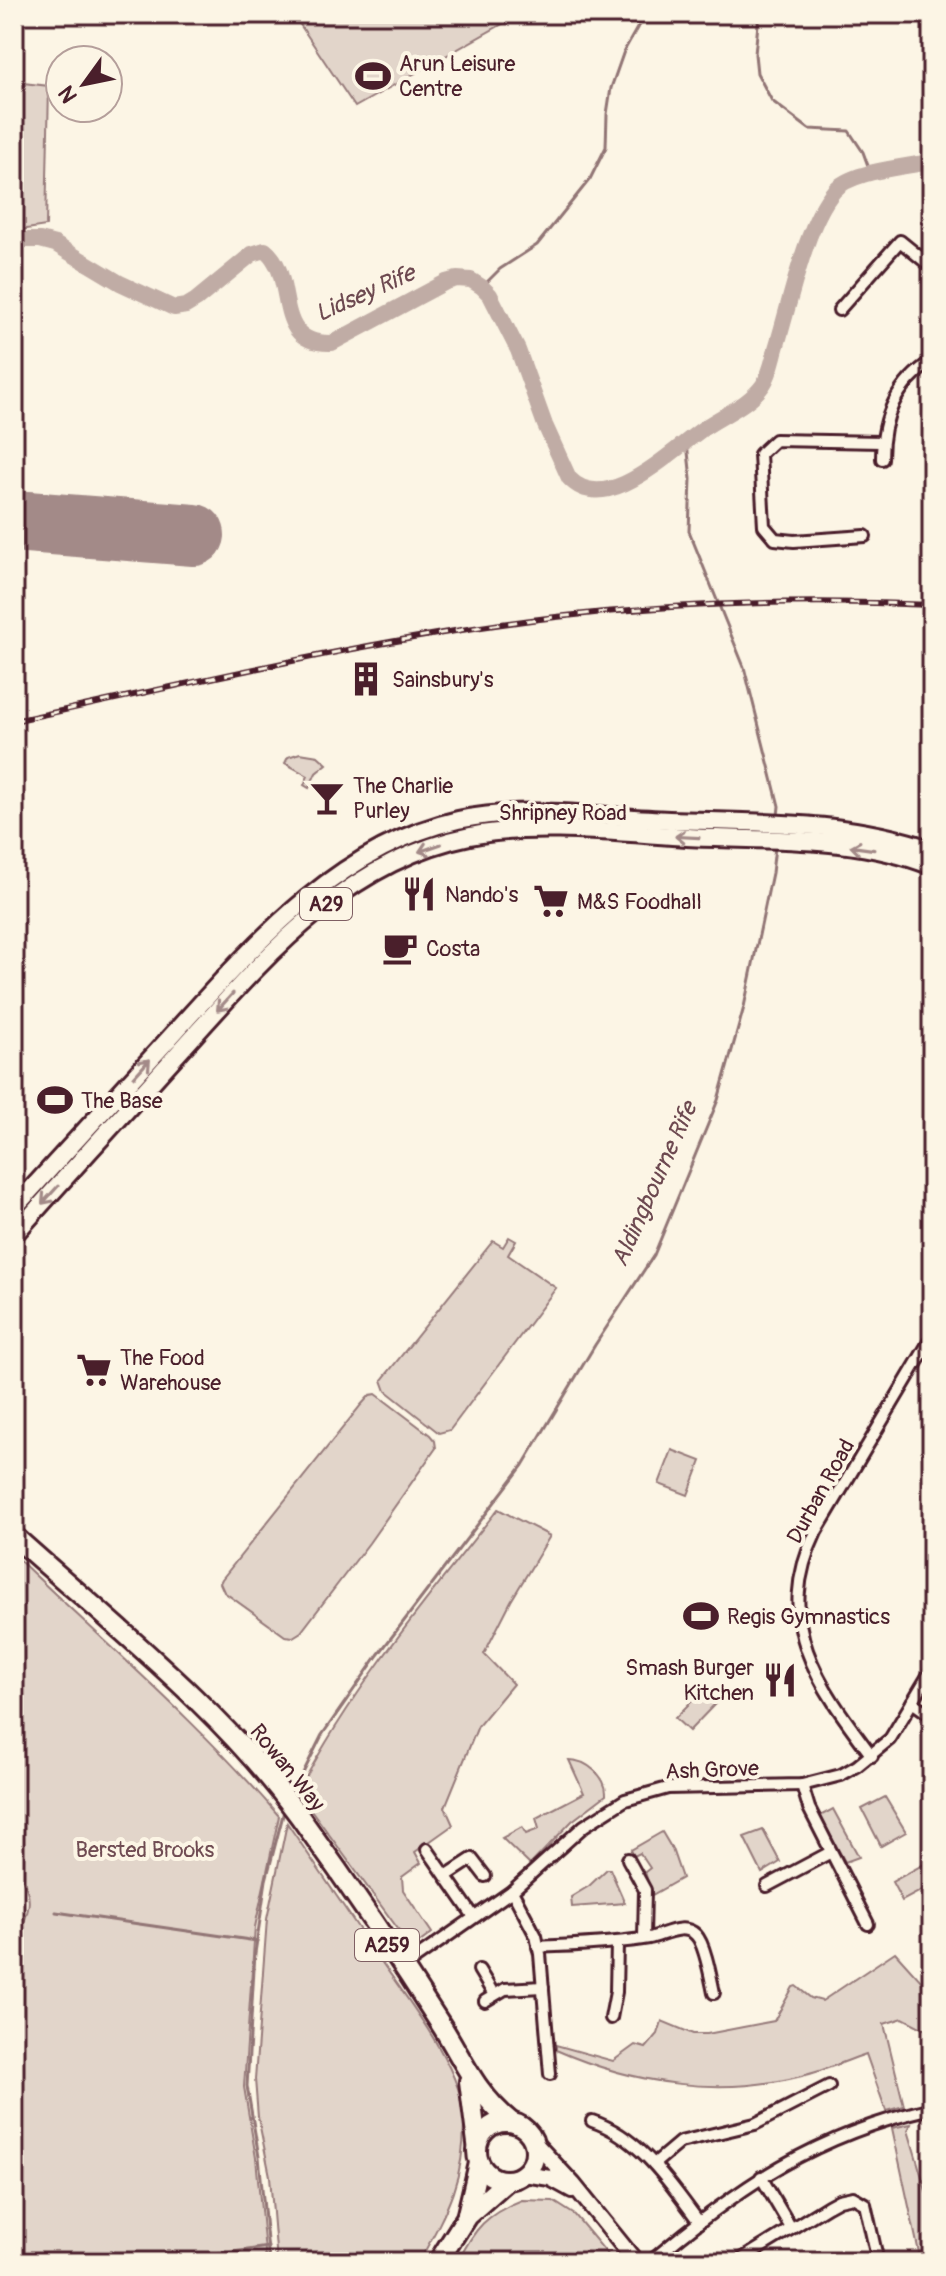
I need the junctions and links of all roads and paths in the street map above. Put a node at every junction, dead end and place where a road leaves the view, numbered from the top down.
1 (932, 267) edge
2 (839, 310) dead end
3 (928, 364) edge
4 (932, 378) edge
5 (882, 442) junction
6 (882, 459) dead end
7 (865, 536) dead end
8 (766, 832) junction
9 (791, 834) junction
10 (932, 850) edge
11 (932, 866) edge
12 (14, 1208) edge
13 (14, 1235) edge
14 (932, 1337) edge
15 (14, 1536) edge
16 (932, 1669) edge
17 (912, 1702) junction
18 (932, 1716) edge
19 (872, 1756) junction
20 (802, 1785) junction
21 (427, 1849) dead end
22 (831, 1852) junction
23 (628, 1859) dead end
24 (446, 1876) junction
25 (485, 1876) dead end
26 (767, 1886) dead end
27 (512, 1891) junction
28 (474, 1917) junction
29 (868, 1924) dead end
30 (644, 1938) junction
31 (617, 1943) junction
32 (538, 1947) junction
33 (402, 1968) junction
34 (479, 1970) dead end
35 (543, 1987) junction
36 (714, 1993) dead end
37 (611, 2018) dead end
38 (550, 2074) dead end
39 (468, 2075) junction
40 (829, 2086) dead end
41 (932, 2108) edge
42 (510, 2121) junction
43 (592, 2121) dead end
44 (534, 2142) junction
45 (477, 2143) junction
46 (479, 2163) junction
47 (654, 2164) junction
48 (516, 2177) junction
49 (761, 2177) junction
50 (585, 2199) junction
51 (467, 2216) junction
52 (699, 2222) junction
53 (791, 2228) junction
54 (438, 2262) edge
55 (636, 2262) edge
56 (650, 2262) edge
57 (737, 2262) edge
58 (878, 2262) edge

1 - 2 street
3 - 4 street
3 - 5 street
5 - 6 street
5 - 7 street
8 - 9 main road, Shripney Road / A29
12 -> 8 main road, Shripney Road / A29
8 -> 13 main road, Shripney Road / A29
9 - 10 main road, Shripney Road / A29
11 -> 9 main road, Shripney Road / A29
14 - 19 street, Durban Road
15 - 33 highway, Rowan Way / A259
16 - 17 street, Ash Grove
17 - 18 street
17 - 19 street, Ash Grove
19 - 20 street, Ash Grove
20 - 22 street
20 - 27 street, Ash Grove
21 - 24 street
22 - 26 street
22 - 29 street
23 - 30 street
24 - 25 street
24 - 28 street
27 - 28 street, Ash Grove
27 - 32 street
28 - 33 street, Ash Grove
30 - 31 street
30 - 36 street
31 - 32 street
31 - 37 street
32 - 35 street
33 - 39 highway, Rowan Way / A259
34 - 35 street
35 - 38 street
39 - 42 highway, Rowan Way / A259
39 - 45 highway, Rowan Way / A259
40 - 47 street
41 - 49 street
42 - 44 highway
42 - 45 highway
43 - 47 street
44 - 48 highway
44 - 50 street
45 - 46 highway
46 - 48 highway
46 - 51 highway
47 - 52 street
48 - 50 street
48 - 51 highway
49 - 52 street
49 - 53 street
50 - 55 street
51 - 54 highway
52 - 56 street
53 - 57 street
53 - 58 street

